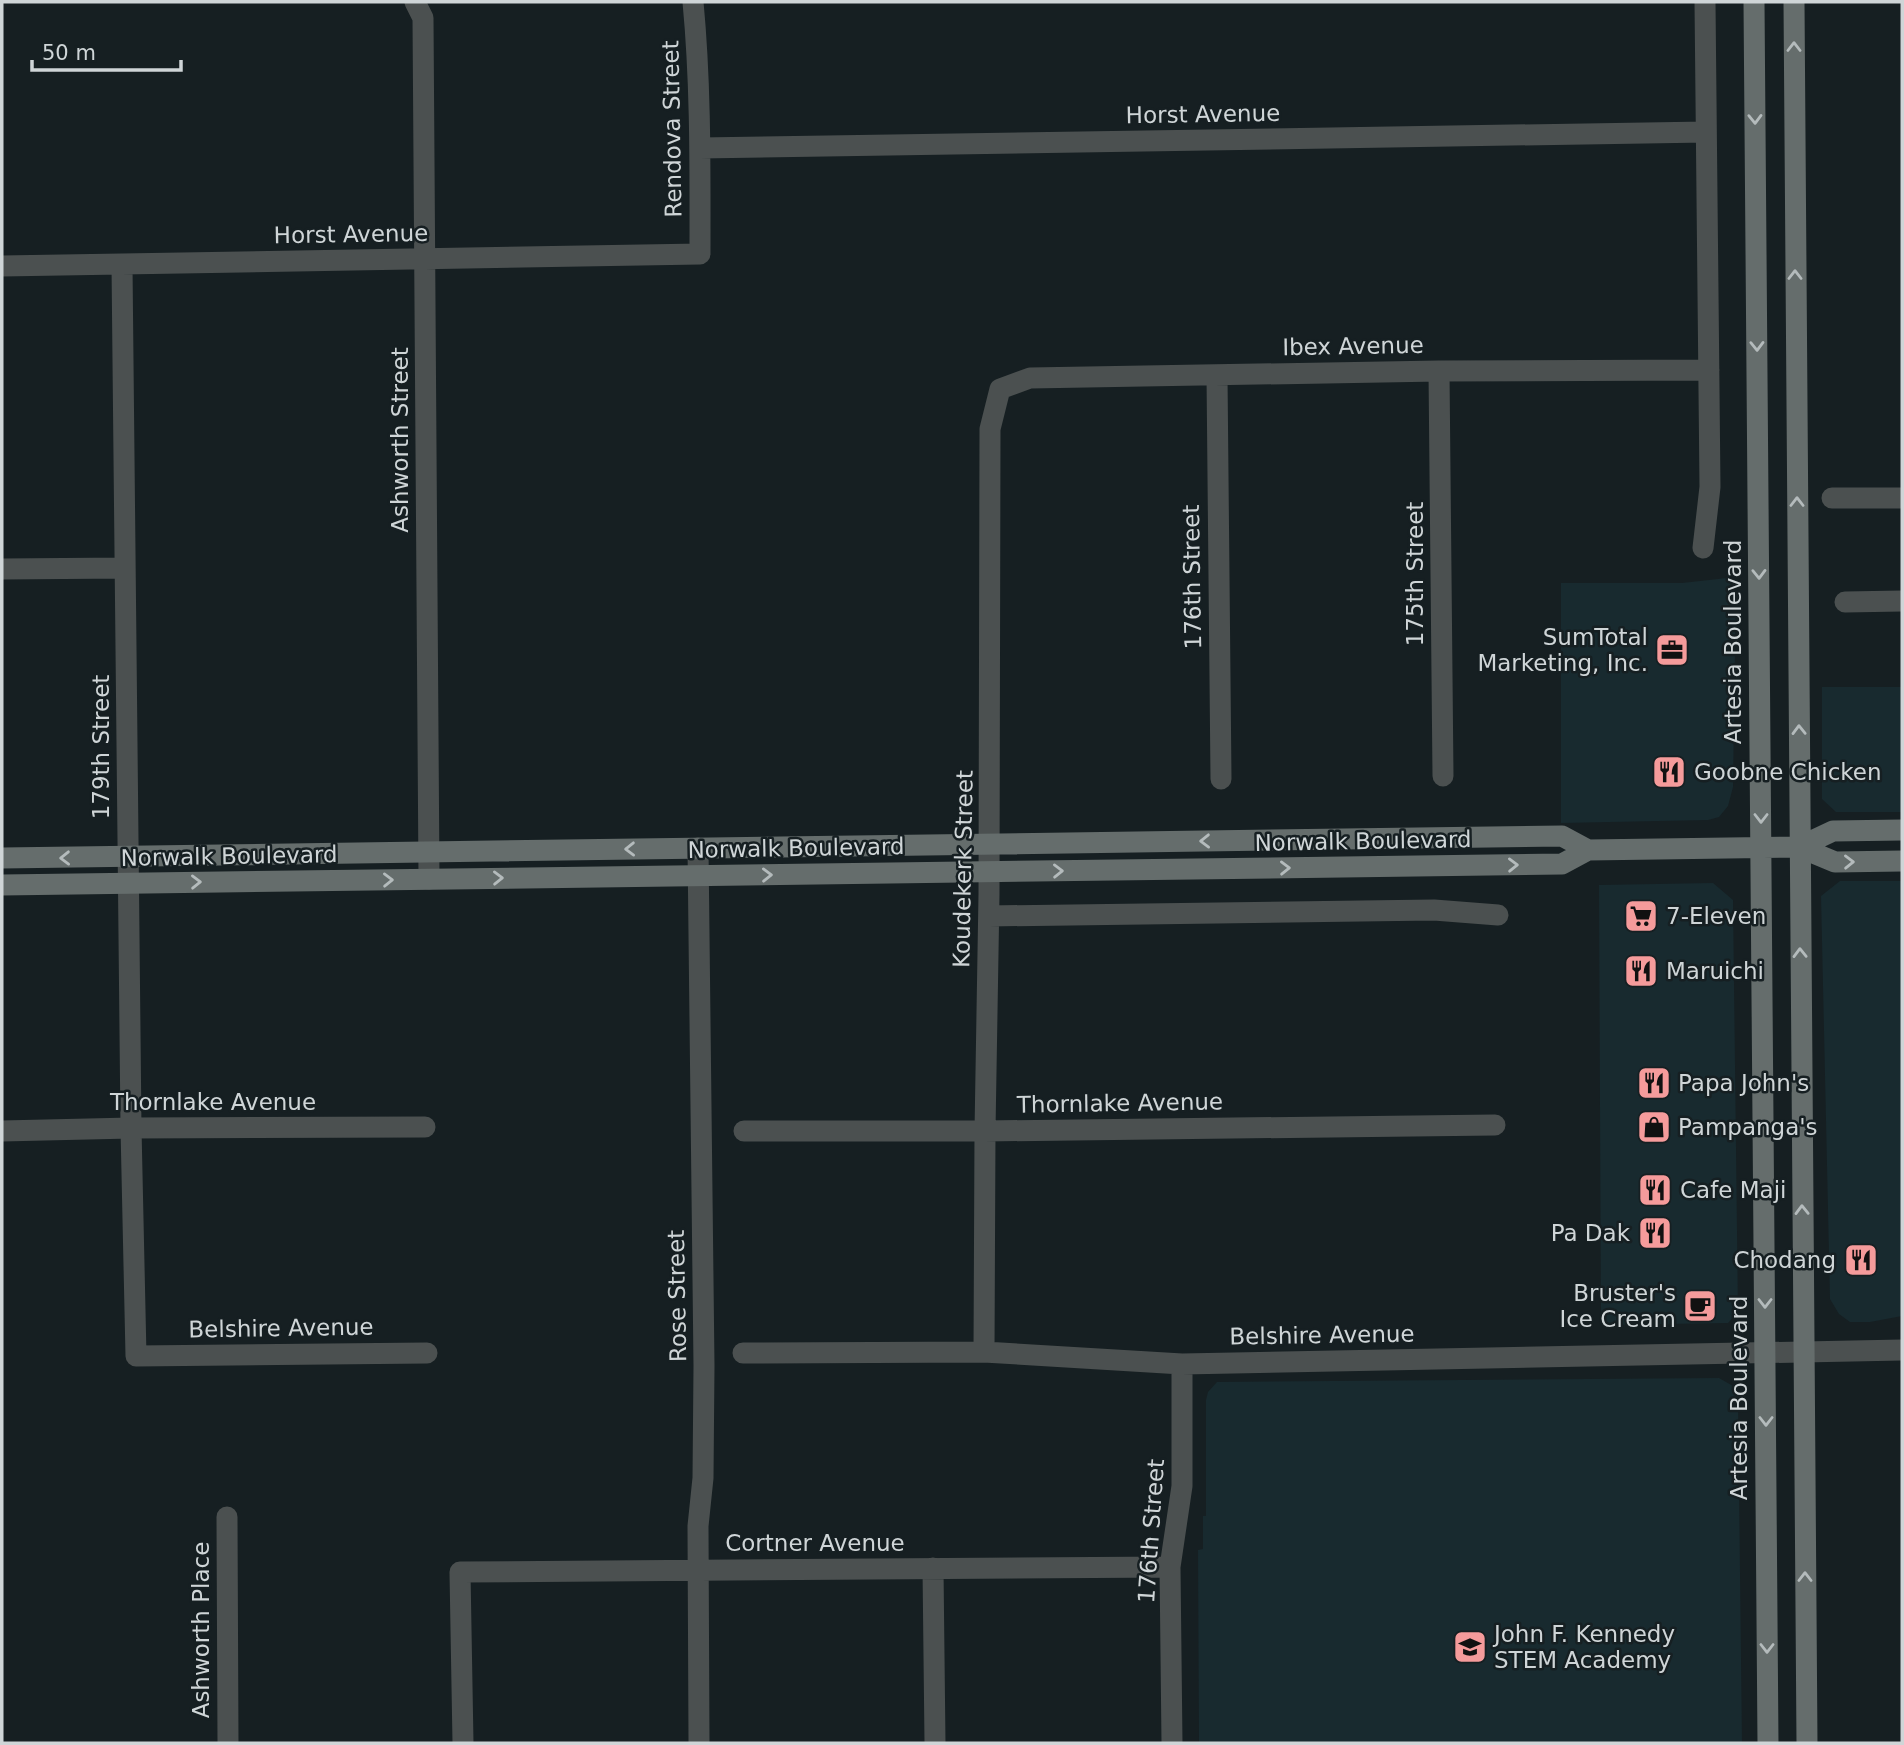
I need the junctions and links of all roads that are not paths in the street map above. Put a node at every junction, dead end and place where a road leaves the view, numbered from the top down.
1 (415, 2) edge
2 (693, 2) edge
3 (1705, 2) edge
4 (1754, 2) edge
5 (1794, 2) edge
6 (1706, 132) junction
7 (700, 148) junction
8 (700, 254) joint
9 (426, 259) junction
10 (122, 265) junction
11 (2, 266) edge
12 (1709, 370) junction
13 (1439, 371) junction
14 (1217, 375) junction
15 (1000, 388) joint
16 (1832, 498) dead end
17 (1902, 498) edge
18 (1703, 548) dead end
19 (125, 568) junction
20 (2, 569) edge
21 (1902, 601) edge
22 (1845, 602) dead end
23 (1443, 776) dead end
24 (1221, 779) dead end
25 (1902, 830) edge
26 (990, 844) junction
27 (1762, 847) junction
28 (1799, 847) junction
29 (698, 848) junction
30 (1588, 850) junction
31 (429, 852) junction
32 (128, 857) junction
33 (2, 858) edge
34 (1902, 861) edge
35 (989, 872) junction
36 (698, 876) junction
37 (429, 879) junction
38 (128, 883) junction
39 (2, 885) edge
40 (1498, 915) dead end
41 (989, 916) junction
42 (1495, 1125) dead end
43 (425, 1127) dead end
44 (131, 1128) junction
45 (2, 1131) edge
46 (744, 1131) dead end
47 (985, 1131) junction
48 (1902, 1350) edge
49 (984, 1352) junction
50 (1765, 1352) junction
51 (1804, 1352) junction
52 (427, 1353) dead end
53 (743, 1353) dead end
54 (136, 1356) joint
55 (1182, 1364) junction
56 (227, 1517) dead end
57 (1170, 1567) junction
58 (933, 1569) junction
59 (698, 1570) junction
60 (228, 1743) edge
61 (463, 1743) edge
62 (699, 1743) edge
63 (935, 1743) edge
64 (1172, 1743) edge
65 (1768, 1743) edge
66 (1807, 1743) edge

1 - 9 street, Ashworth Street
2 - 7 street, Rendova Street
3 - 6 street
4 -> 27 main road, Artesia Boulevard
28 -> 5 main road
6 - 7 street, Horst Avenue
6 - 12 street
7 - 8 street, Rendova Street
8 - 9 street, Horst Avenue
9 - 10 street, Horst Avenue
9 - 31 street, Ashworth Street
10 - 11 street, Horst Avenue
10 - 19 street, 179th Street
12 - 13 street, Ibex Avenue
12 - 18 street
13 - 14 street, Ibex Avenue
13 - 23 street, 175th Street
14 - 15 street, Ibex Avenue
14 - 24 street, 176th Street
15 - 26 street, Koudekerk Street
16 - 17 street
19 - 20 street
19 - 32 street, 179th Street
21 - 22 street
25 - 28 main road, Norwalk Boulevard
26 - 29 main road, Norwalk Boulevard
30 -> 26 main road, Norwalk Boulevard
26 - 35 street, Koudekerk Street
27 - 28 main road, Norwalk Boulevard
27 - 30 main road, Norwalk Boulevard
27 -> 50 main road, Artesia Boulevard
28 -> 34 main road, Norwalk Boulevard
51 -> 28 main road
29 -> 31 main road, Norwalk Boulevard
29 - 36 street, Rose Street
35 -> 30 main road, Norwalk Boulevard
31 - 32 main road, Norwalk Boulevard
31 - 37 street, Ashworth Street
32 -> 33 main road, Norwalk Boulevard
32 - 38 street, 179th Street
36 -> 35 main road, Norwalk Boulevard
35 - 41 street, Koudekerk Street
37 -> 36 main road, Norwalk Boulevard
36 - 59 street, Rose Street
38 -> 37 main road, Norwalk Boulevard
38 - 39 main road, Norwalk Boulevard
38 - 44 street, 179th Street
40 - 41 street
41 - 47 street, Koudekerk Street
42 - 47 street, Thornlake Avenue
43 - 44 street, Thornlake Avenue
44 - 45 street, Thornlake Avenue
44 - 54 street, 179th Street
46 - 47 street, Thornlake Avenue
47 - 49 street, Koudekerk Street
48 - 51 street, Belshire Avenue
49 - 53 street, Belshire Avenue
49 - 55 street, Belshire Avenue
50 - 51 street, Belshire Avenue
50 - 55 street, Belshire Avenue
50 -> 65 main road, Artesia Boulevard
66 -> 51 main road
52 - 54 street, Belshire Avenue
55 - 57 street, 176th Street
56 - 60 street, Ashworth Place
57 - 58 street, Cortner Avenue
57 - 64 street, 176th Street
58 - 59 street, Cortner Avenue
58 - 63 street
59 - 61 street, Cortner Avenue
59 - 62 street, Rose Street

